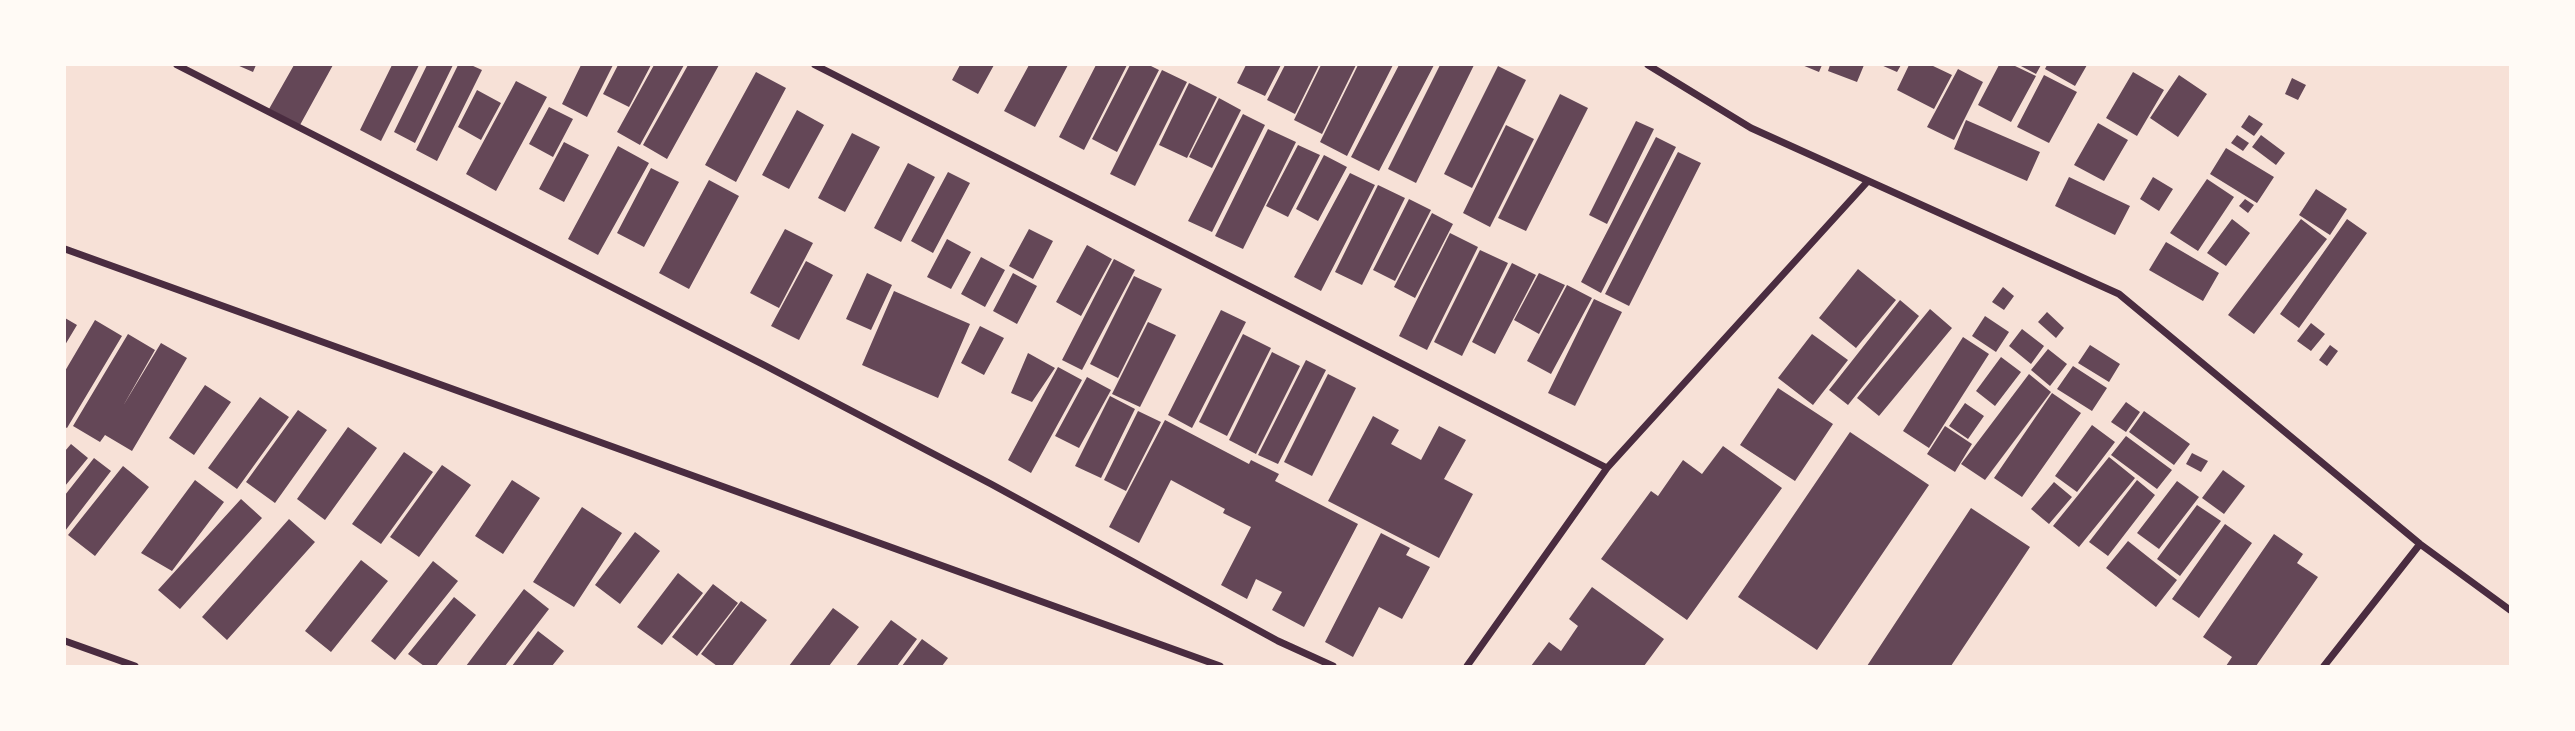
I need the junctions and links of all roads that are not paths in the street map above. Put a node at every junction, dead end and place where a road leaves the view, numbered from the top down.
1 (177, 65) edge
2 (815, 65) edge
3 (1648, 65) edge
4 (1868, 181) junction
5 (65, 249) edge
6 (1607, 468) junction
7 (2420, 544) junction
8 (2510, 610) edge
9 (65, 641) edge
10 (135, 666) edge
11 (1220, 666) edge
12 (1333, 666) edge
13 (1467, 666) edge
14 (2324, 666) edge

1 - 12 street
2 - 6 street
3 - 4 street
4 - 6 street
4 - 7 street
5 - 11 street
6 - 13 street
7 - 8 street
7 - 14 street
9 - 10 street

